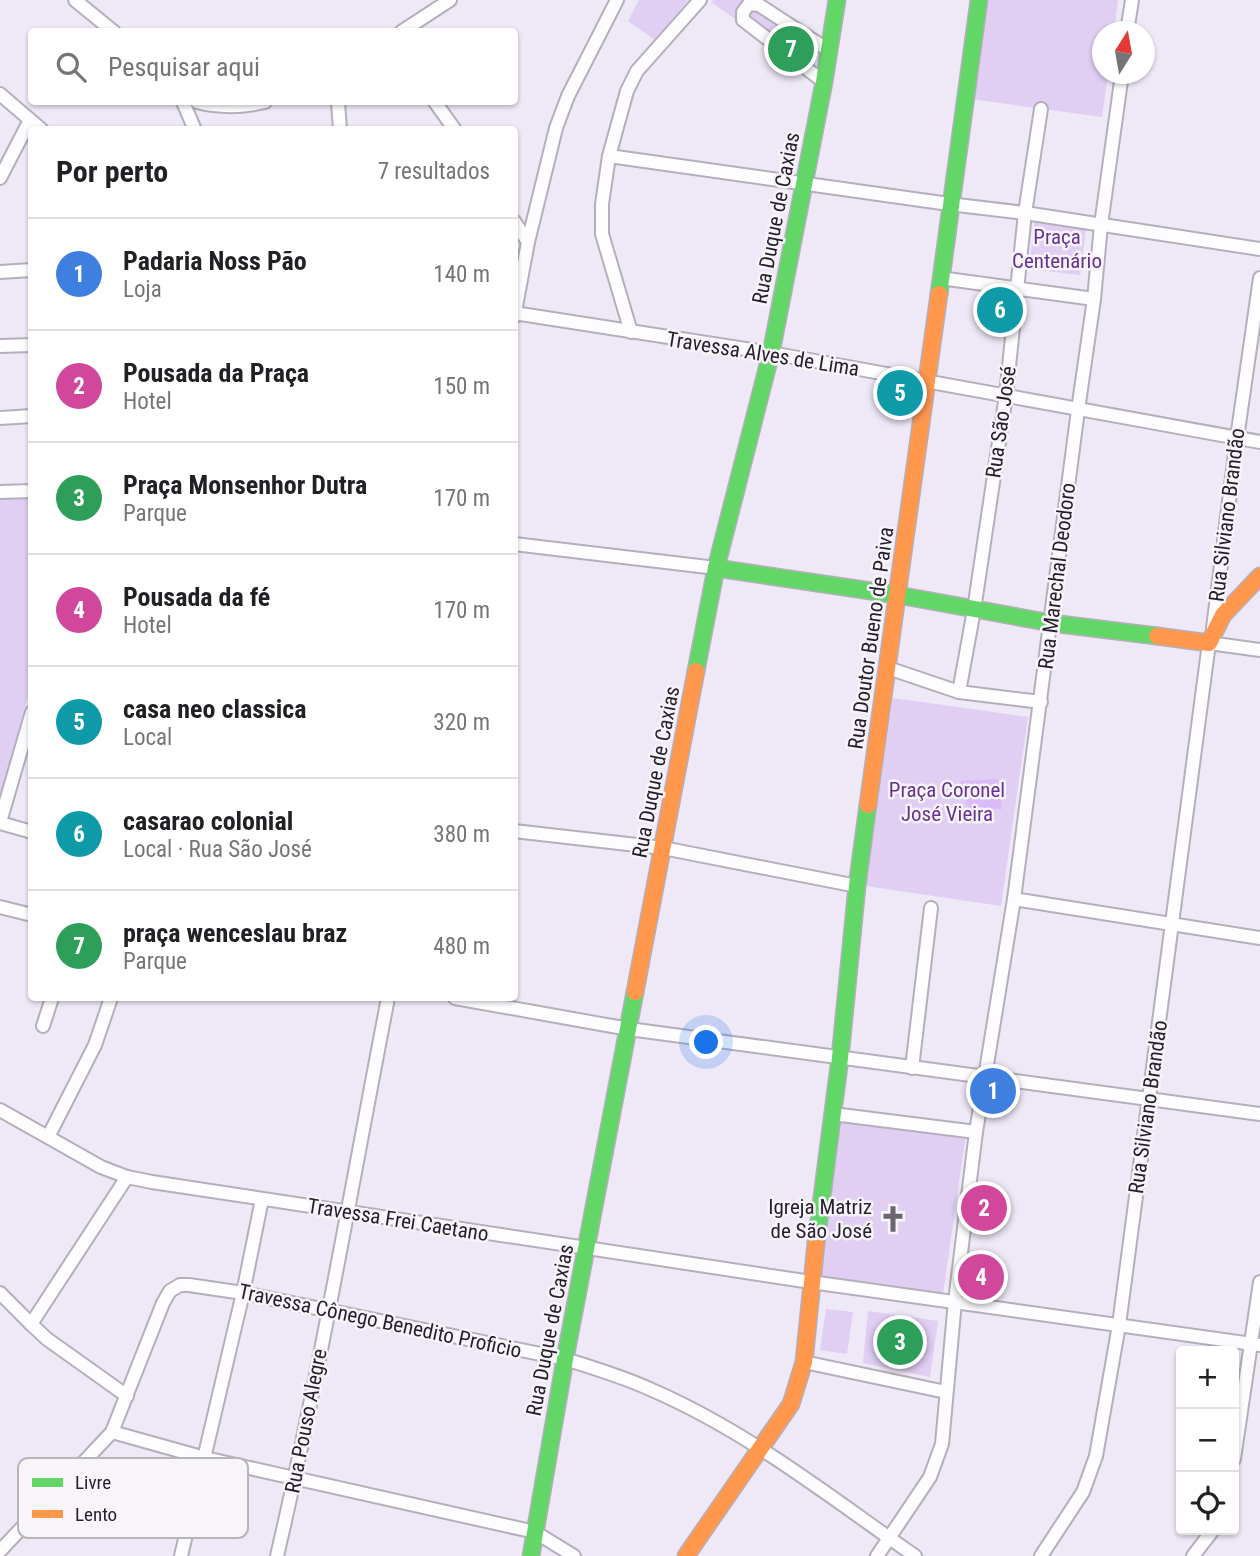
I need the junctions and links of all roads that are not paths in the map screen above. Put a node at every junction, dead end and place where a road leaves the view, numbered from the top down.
1 (75, 0) edge
2 (450, 0) edge
3 (617, 0) edge
4 (700, 0) edge
5 (837, 0) edge
6 (979, 0) edge
7 (1132, 0) edge
8 (1129, 21) edge
9 (109, 28) edge
10 (407, 28) edge
11 (828, 50) junction
12 (824, 82) junction
13 (1121, 84) edge
14 (0, 94) edge
15 (184, 105) edge
16 (211, 105) edge
17 (251, 105) edge
18 (338, 105) edge
19 (437, 105) edge
20 (1041, 109) dead end
21 (30, 120) junction
22 (37, 126) edge
23 (193, 126) edge
24 (340, 126) edge
25 (452, 126) edge
26 (609, 156) junction
27 (0, 178) edge
28 (803, 184) junction
29 (949, 205) junction
30 (1025, 213) junction
31 (1101, 225) junction
32 (518, 227) edge
33 (528, 242) junction
34 (1260, 249) edge
35 (28, 270) edge
36 (0, 272) edge
37 (940, 278) junction
38 (1260, 278) edge
39 (1019, 288) junction
40 (518, 297) edge
41 (1094, 299) junction
42 (518, 314) edge
43 (631, 332) junction
44 (28, 345) edge
45 (0, 346) edge
46 (771, 354) junction
47 (925, 382) junction
48 (1006, 395) junction
49 (1078, 410) junction
50 (28, 416) edge
51 (0, 418) edge
52 (1237, 438) junction
53 (1260, 442) edge
54 (28, 491) edge
55 (0, 492) edge
56 (518, 544) edge
57 (716, 568) junction
58 (1260, 576) edge
59 (898, 595) junction
60 (974, 610) junction
61 (1051, 623) junction
62 (1211, 636) junction
63 (1260, 650) edge
64 (888, 668) junction
65 (959, 692) junction
66 (1041, 702) junction
67 (26, 754) edge
68 (0, 823) edge
69 (28, 831) edge
70 (518, 831) edge
71 (663, 848) junction
72 (857, 886) junction
73 (1014, 899) junction
74 (0, 907) edge
75 (931, 908) dead end
76 (28, 914) edge
77 (1173, 923) junction
78 (1260, 938) edge
79 (51, 1001) edge
80 (110, 1001) edge
81 (387, 1001) edge
82 (472, 1001) edge
83 (43, 1026) dead end
84 (629, 1029) junction
85 (840, 1058) junction
86 (912, 1068) junction
87 (985, 1078) junction
88 (1149, 1099) junction
89 (0, 1110) edge
90 (833, 1114) junction
91 (1260, 1114) edge
92 (976, 1132) junction
93 (48, 1137) junction
94 (127, 1177) junction
95 (262, 1199) junction
96 (348, 1213) junction
97 (587, 1249) junction
98 (811, 1282) junction
99 (1260, 1282) edge
100 (0, 1293) edge
101 (243, 1293) junction
102 (954, 1301) junction
103 (328, 1310) junction
104 (31, 1324) junction
105 (1119, 1325) junction
106 (1256, 1345) edge
107 (565, 1359) junction
108 (804, 1362) junction
109 (946, 1392) junction
110 (127, 1396) junction
111 (112, 1432) junction
112 (1239, 1433) edge
113 (763, 1450) junction
114 (88, 1458) edge
115 (205, 1458) joint
116 (248, 1468) edge
117 (295, 1479) junction
118 (18, 1532) edge
119 (535, 1532) junction
120 (1209, 1535) edge
121 (185, 1538) edge
122 (889, 1538) junction
123 (0, 1551) edge
124 (181, 1556) edge
125 (277, 1556) edge
126 (531, 1556) edge
127 (574, 1556) edge
128 (686, 1556) edge
129 (877, 1556) edge
130 (915, 1556) edge
131 (1041, 1556) edge
132 (1193, 1556) edge

1 - 9 street
2 - 10 street
3 - 33 street
4 - 26 street
5 - 11 street, Rua Duque de Caxias
6 - 29 street, Rua Doutor Bueno de Paiva
7 - 8 street
11 - 12 street, Rua Duque de Caxias
11 - 12 street
12 - 28 street, Rua Duque de Caxias
13 - 31 street, Rua Marechal Deodoro
14 - 21 street
15 - 23 street
16 - 17 street
18 - 24 street
19 - 25 street
20 - 30 street, Rua São José
21 - 22 street
21 - 27 street
26 - 28 street
26 - 43 street
28 - 29 street
28 - 46 street, Rua Duque de Caxias
29 - 30 street
29 - 37 street, Rua Doutor Bueno de Paiva
30 - 31 street
30 - 39 street, Rua São José
31 - 34 street
31 - 41 street, Rua Marechal Deodoro
32 - 33 street
33 - 40 street
35 - 36 street
37 - 39 street
37 - 47 street, Rua Doutor Bueno de Paiva
38 - 52 street, Rua Silviano Brandão
39 - 41 street
39 - 48 street, Rua São José
41 - 49 street, Rua Marechal Deodoro
42 - 43 street, Travessa Alves de Lima
43 - 46 street, Travessa Alves de Lima
44 - 45 street
46 - 47 street, Travessa Alves de Lima
46 - 57 street, Rua Duque de Caxias
47 - 48 street, Travessa Alves de Lima
47 - 59 street, Rua Doutor Bueno de Paiva
48 - 49 street, Travessa Alves de Lima
48 - 60 street, Rua São José
49 - 52 street, Travessa Alves de Lima
49 - 61 street, Rua Marechal Deodoro
50 - 51 street
52 - 53 street, Travessa Alves de Lima
52 - 62 street, Rua Silviano Brandão
54 - 55 street
56 - 57 street
57 - 59 street
57 - 71 street, Rua Duque de Caxias
58 - 62 street
59 - 60 street
59 - 64 street, Rua Doutor Bueno de Paiva
60 - 61 street
60 - 65 street, Rua São José
61 - 62 street
61 - 66 street, Rua Marechal Deodoro
62 - 63 street
62 - 77 street, Rua Silviano Brandão
64 - 65 street
64 - 72 street, Rua Doutor Bueno de Paiva
65 - 66 street
66 - 73 street, Rua Marechal Deodoro
67 - 68 street
68 - 69 street
70 - 71 street
71 - 72 street
71 - 84 street, Rua Duque de Caxias
72 - 85 street, Rua Doutor Bueno de Paiva
73 - 77 street
73 - 87 street, Rua Marechal Deodoro
74 - 76 street
75 - 86 street
77 - 78 street
77 - 88 street, Rua Silviano Brandão
79 - 83 street
80 - 93 street
81 - 96 street, Rua Pouso Alegre
82 - 84 street
84 - 85 street
84 - 97 street, Rua Duque de Caxias
85 - 86 street
85 - 90 street, Rua Doutor Bueno de Paiva
86 - 87 street
87 - 88 street
87 - 92 street, Rua Marechal Deodoro
88 - 91 street
88 - 105 street, Rua Silviano Brandão
89 - 93 street, Travessa Frei Caetano
90 - 92 street
90 - 98 street, Rua Doutor Bueno de Paiva
92 - 102 street, Rua Marechal Deodoro
93 - 94 street, Travessa Frei Caetano
94 - 95 street, Travessa Frei Caetano
94 - 104 street
95 - 96 street, Travessa Frei Caetano
95 - 101 street
96 - 97 street, Travessa Frei Caetano
96 - 103 street, Rua Pouso Alegre
97 - 98 street, Travessa Frei Caetano
97 - 107 street, Rua Duque de Caxias
98 - 102 street, Travessa Frei Caetano
98 - 108 street, Rua Doutor Bueno de Paiva
99 - 106 street
100 - 104 street
101 - 103 street, Travessa Cônego Benedito Proficio
101 - 110 street, Travessa Cônego Benedito Proficio
101 - 115 street
102 - 105 street
102 - 109 street, Rua Marechal Deodoro
103 - 107 street, Travessa Cônego Benedito Proficio
103 - 117 street, Rua Pouso Alegre
104 - 110 street
105 - 106 street
105 - 131 street, Rua Silviano Brandão
106 - 112 street
107 - 113 street, Travessa Cônego Benedito Proficio
107 - 119 street, Rua Duque de Caxias
108 - 109 street
108 - 113 street, Rua Doutor Bueno de Paiva
109 - 122 street, Rua Marechal Deodoro
110 - 111 street
111 - 114 street
111 - 115 street
113 - 122 street, Travessa Cônego Benedito Proficio
113 - 128 street, Rua Doutor Bueno de Paiva
116 - 117 street
117 - 119 street
117 - 125 street, Rua Pouso Alegre
118 - 123 street
119 - 126 street, Rua Duque de Caxias
119 - 127 street
120 - 132 street
121 - 124 street
122 - 129 street, Rua Marechal Deodoro
122 - 130 street, Travessa Cônego Benedito Proficio

